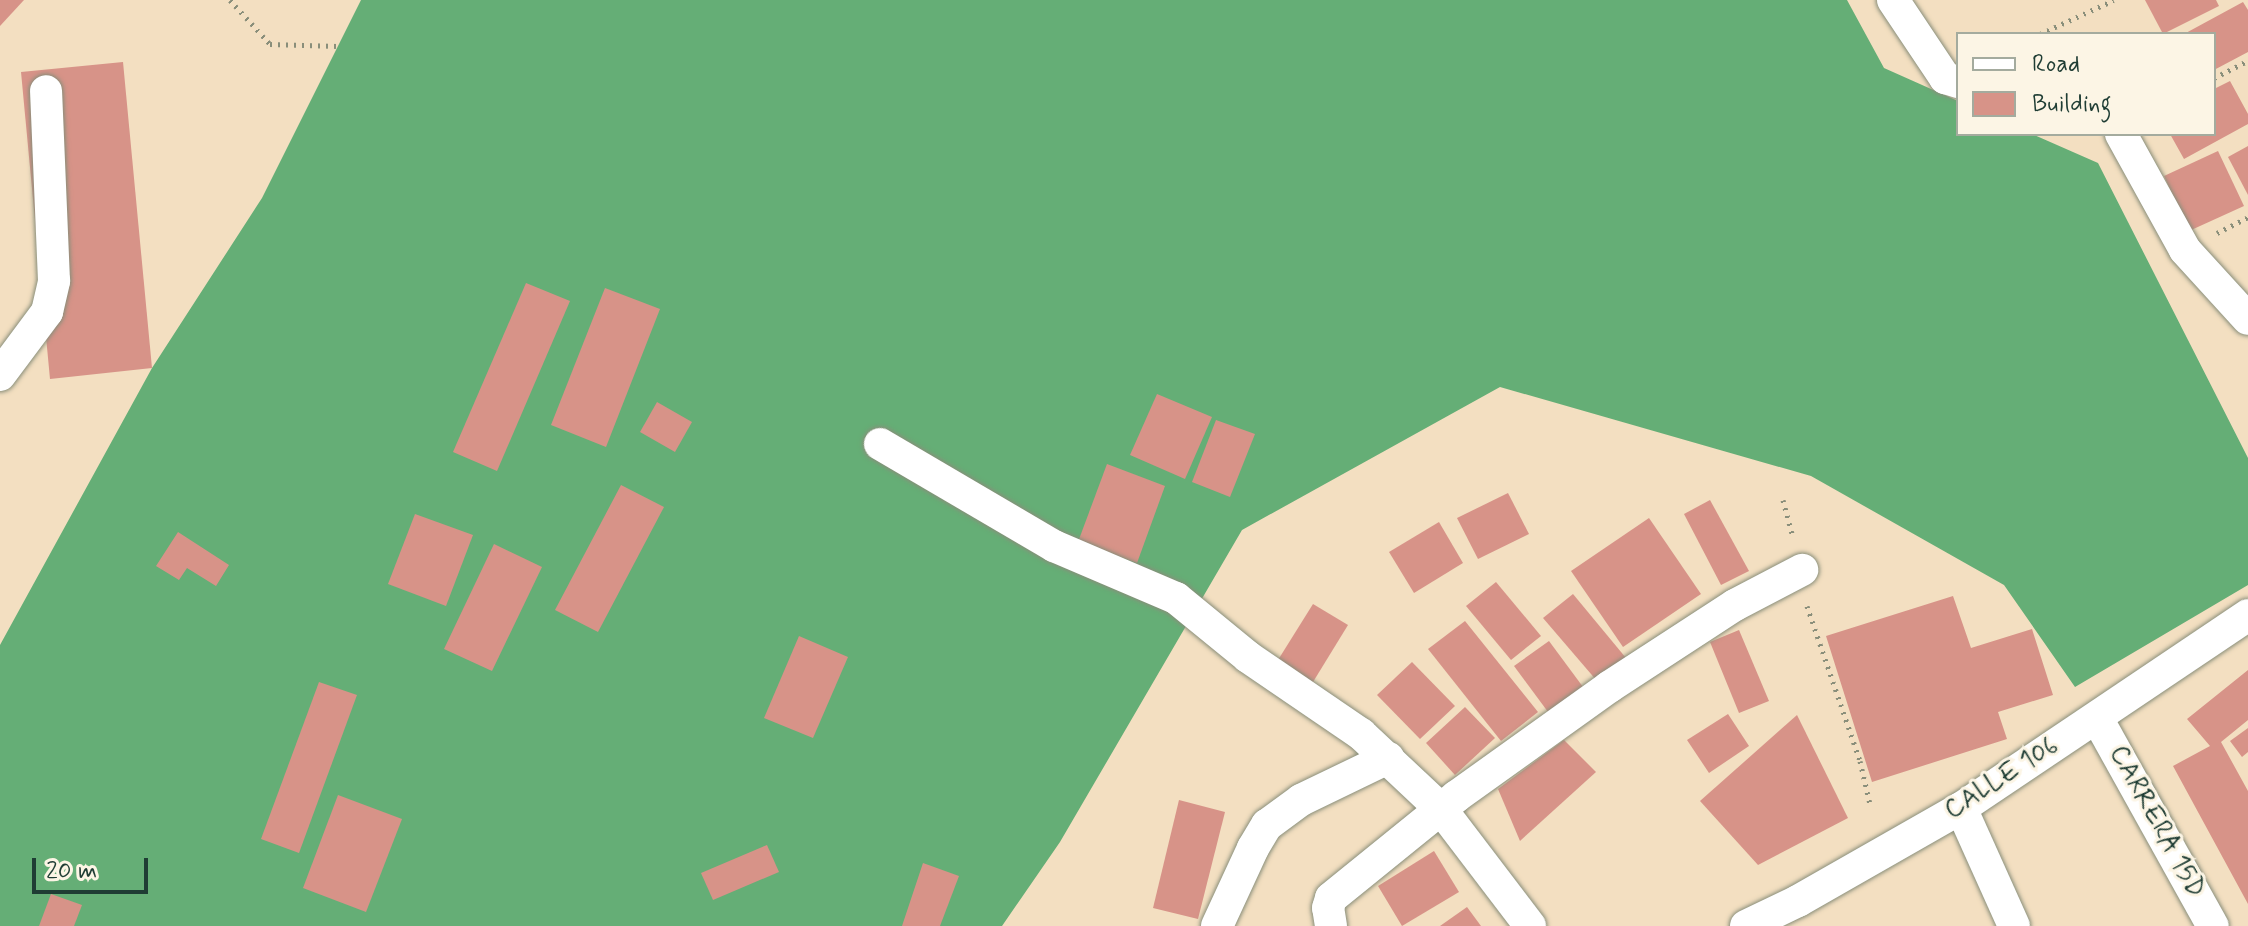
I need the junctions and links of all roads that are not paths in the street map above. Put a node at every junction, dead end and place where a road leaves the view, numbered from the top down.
1 (1893, 0) edge
2 (1956, 81) edge
3 (46, 91) dead end
4 (2122, 136) edge
5 (2248, 319) edge
6 (0, 375) edge
7 (880, 444) dead end
8 (1802, 570) road end
9 (2248, 615) edge
10 (2097, 718) junction
11 (1388, 758) junction
12 (1961, 808) junction
13 (1441, 809) junction
14 (1329, 917) edge
15 (1217, 926) edge
16 (1530, 926) edge
17 (1746, 926) edge
18 (2014, 926) edge
19 (2213, 926) edge

1 - 2 street
3 - 6 street
4 - 5 street
7 - 11 street
8 - 13 street
9 - 10 street, CALLE 106
10 - 12 street, CALLE 106
10 - 19 street, CARRERA 15D
11 - 13 street
11 - 15 street
12 - 17 street, CALLE 106
12 - 18 street
13 - 14 street
13 - 16 street

